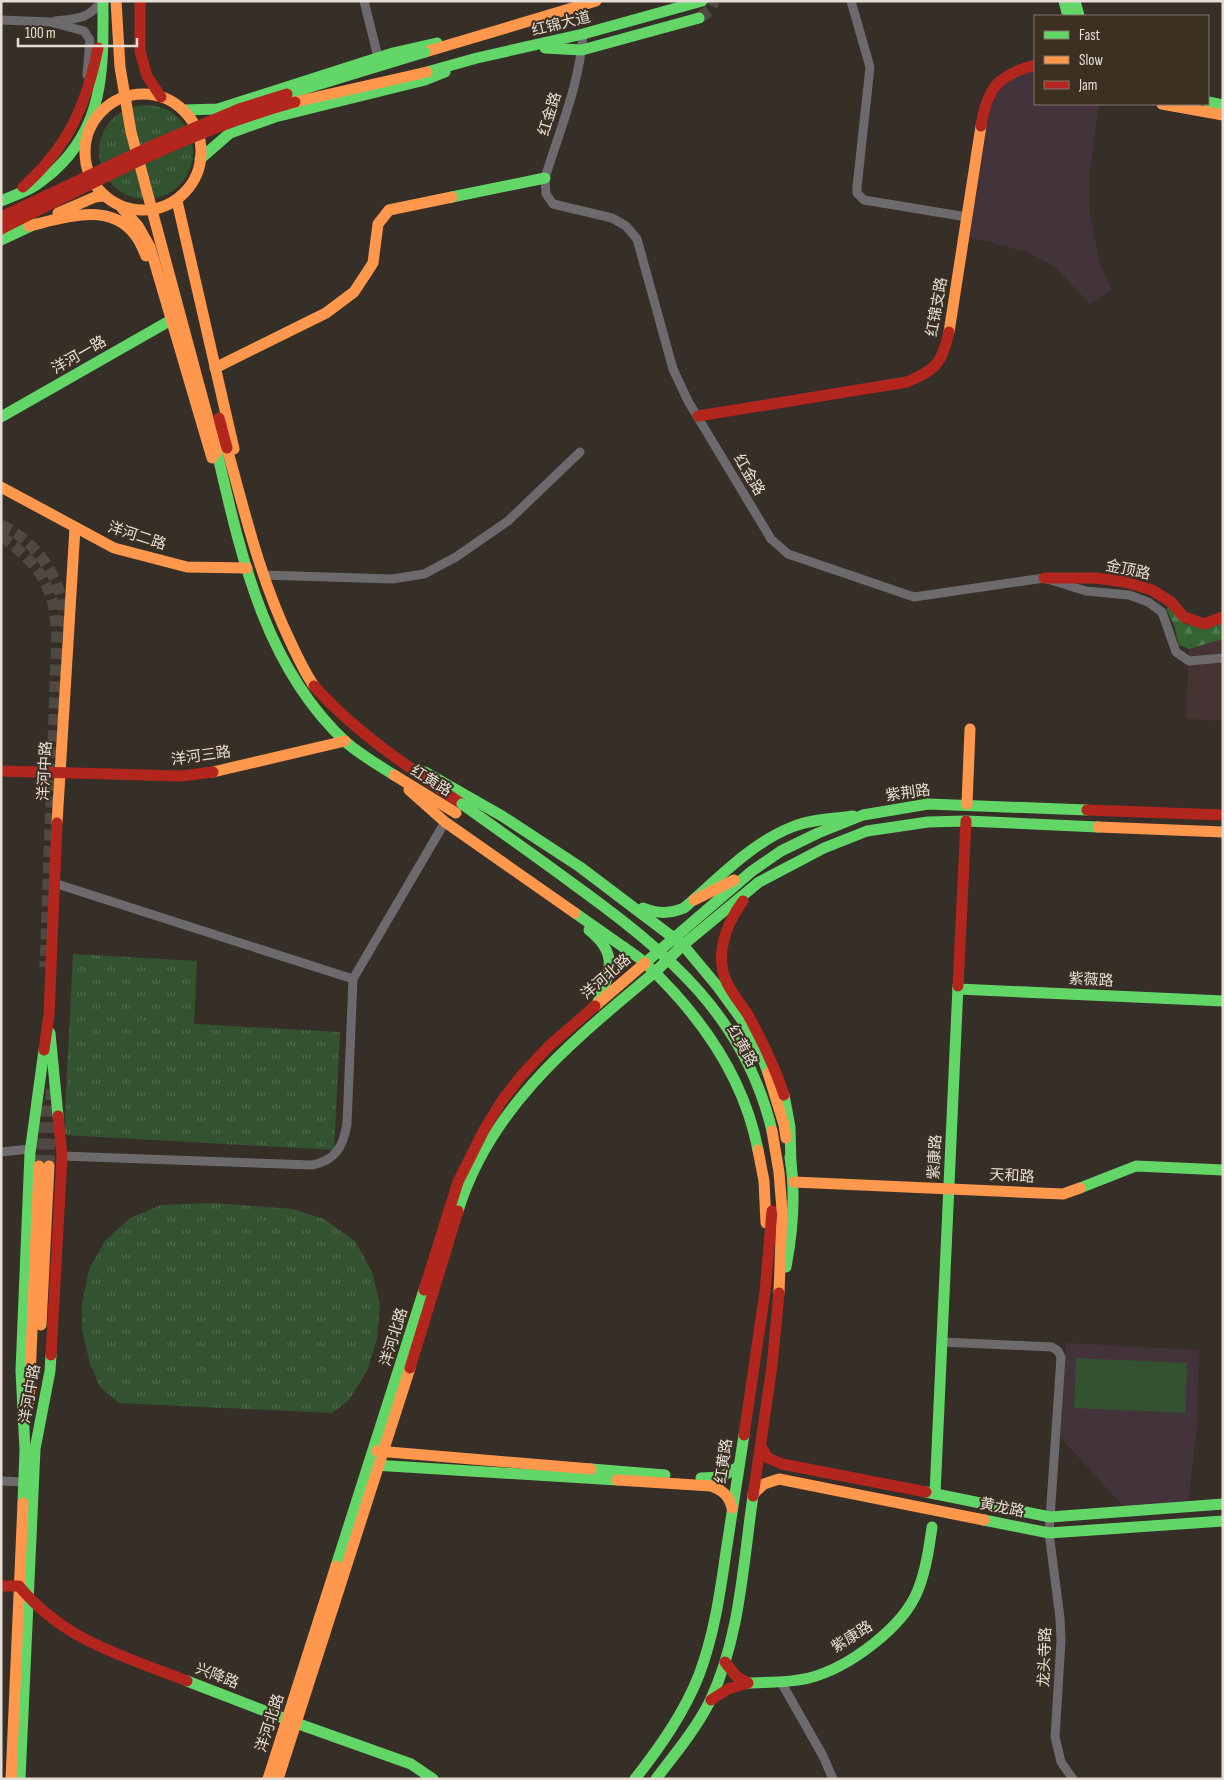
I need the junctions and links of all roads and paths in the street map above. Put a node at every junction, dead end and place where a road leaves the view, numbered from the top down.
1 (102, 1) edge
2 (116, 1) edge
3 (126, 1) edge
4 (140, 1) edge
5 (364, 1) edge
6 (564, 1) edge
7 (596, 1) edge
8 (702, 1) edge
9 (851, 1) edge
10 (1064, 1) edge
11 (1074, 1) edge
12 (549, 15) junction
13 (1068, 15) edge
14 (1078, 15) edge
15 (699, 18) tunnel mouth
16 (1, 20) edge
17 (103, 21) junction
18 (50, 22) junction
19 (486, 33) junction
20 (583, 34) junction
21 (527, 48) junction
22 (582, 50) junction
23 (378, 57) junction
24 (478, 58) junction
25 (1034, 65) edge
26 (161, 97) junction
27 (1209, 102) edge
28 (81, 105) junction
29 (1168, 105) edge
30 (1223, 105) edge
31 (184, 110) junction
32 (1223, 115) edge
33 (91, 125) junction
34 (200, 159) junction
35 (545, 178) junction
36 (15, 195) junction
37 (103, 196) junction
38 (176, 201) junction
39 (1, 202) edge
40 (120, 207) junction
41 (1, 217) edge
42 (967, 217) junction
43 (30, 226) junction
44 (1, 229) edge
45 (1, 240) edge
46 (162, 288) junction
47 (171, 320) junction
48 (215, 368) junction
49 (698, 416) junction
50 (1, 417) edge
51 (222, 450) junction
52 (580, 452) dead end
53 (1, 487) edge
54 (244, 510) junction
55 (230, 513) junction
56 (75, 528) junction
57 (247, 568) junction
58 (263, 575) junction
59 (1044, 578) junction
60 (1223, 617) edge
61 (1223, 658) edge
62 (970, 729) dead end
63 (345, 741) junction
64 (392, 755) junction
65 (1, 771) edge
66 (388, 772) junction
67 (59, 773) junction
68 (967, 804) junction
69 (459, 808) junction
70 (863, 815) junction
71 (1223, 815) edge
72 (966, 821) junction
73 (445, 822) junction
74 (1223, 832) edge
75 (752, 871) junction
76 (759, 882) junction
77 (54, 883) junction
78 (537, 884) junction
79 (694, 900) junction
80 (632, 904) junction
81 (674, 937) junction
82 (683, 945) junction
83 (645, 963) junction
84 (656, 972) junction
85 (353, 979) junction
86 (958, 989) junction
87 (1223, 1001) edge
88 (596, 1006) junction
89 (48, 1015) junction
90 (30, 1149) junction
91 (1, 1152) edge
92 (62, 1156) junction
93 (791, 1165) junction
94 (44, 1166) tunnel mouth
95 (1223, 1170) edge
96 (794, 1182) junction
97 (949, 1188) junction
98 (777, 1211) junction
99 (765, 1292) junction
100 (780, 1293) junction
101 (942, 1342) junction
102 (761, 1447) junction
103 (30, 1450) junction
104 (379, 1451) junction
105 (782, 1464) junction
106 (374, 1465) junction
107 (738, 1467) junction
108 (779, 1479) junction
109 (1, 1481) edge
110 (24, 1482) junction
111 (935, 1494) junction
112 (753, 1495) junction
113 (1223, 1504) edge
114 (920, 1507) junction
115 (732, 1510) junction
116 (948, 1513) junction
117 (1050, 1517) junction
118 (1223, 1521) edge
119 (932, 1527) junction
120 (1049, 1532) junction
121 (1, 1586) edge
122 (19, 1586) junction
123 (28, 1597) junction
124 (725, 1662) junction
125 (780, 1682) junction
126 (748, 1683) junction
127 (710, 1701) junction
128 (291, 1721) junction
129 (11, 1779) edge
130 (20, 1779) edge
131 (268, 1779) edge
132 (278, 1779) edge
133 (433, 1779) edge
134 (635, 1779) edge
135 (656, 1779) edge
136 (833, 1779) edge
137 (1073, 1779) edge

1 - 17 main road
1 - 18 street
2 - 51 main road, bridge
3 - 51 main road, bridge
4 - 26 main road
5 - 23 street
6 - 12 main road
7 - 12 main road, 红锦大道
8 - 20 main road, 红锦大道
9 - 42 street
10 - 13 main road
11 - 14 main road
12 - 19 main road, 红锦大道
15 - 22 main road
16 - 18 street
17 - 28 main road
17 - 33 main road
18 - 28 street
19 - 23 main road
19 - 41 main road, 红锦大道, bridge
20 - 21 main road, 红锦大道
20 - 22 street, 红金路
21 - 22 main road
21 - 24 main road, 红锦大道
22 - 35 street, 红金路
23 - 31 main road
24 - 34 main road
24 - 44 main road, 红锦大道, bridge
25 - 42 main road, 红锦支路
26 - 31 main road
26 - 33 main road
27 - 30 main road
28 - 36 main road
29 - 32 main road
31 - 34 main road
33 - 36 main road
33 - 37 main road
34 - 38 main road
35 - 48 main road
35 - 49 street, 红金路
36 - 39 main road
37 - 40 main road
37 - 43 main road
38 - 40 main road
38 - 48 main road
40 - 46 main road
42 - 49 main road, 红锦支路
43 - 45 main road
43 - 46 main road
46 - 47 main road
47 - 50 main road, 洋河一路
47 - 55 main road
48 - 54 main road
49 - 59 street, 红金路
51 - 54 main road
51 - 55 main road
52 - 58 street
53 - 56 main road, 洋河二路
54 - 58 main road, 红黄路
55 - 57 main road, 红黄路
56 - 57 main road, 洋河二路
56 - 67 main road, 洋河中路
57 - 63 main road, 红黄路
58 - 64 main road, 红黄路
59 - 60 main road, 金顶路
59 - 61 street, 红金路
62 - 68 main road
63 - 66 main road, 红黄路
63 - 67 main road, 洋河三路
64 - 69 main road, 红黄路
64 - 80 main road
65 - 67 main road, 洋河三路
66 - 69 main road, 红黄路
66 - 73 main road
67 - 77 main road, 洋河中路
68 - 70 main road, 紫荆路
68 - 71 main road, 紫荆路
69 - 98 main road, 红黄路
70 - 75 main road, 紫荆路
70 - 79 main road
72 - 74 main road
72 - 76 main road
72 - 86 main road, 紫康路
73 - 78 main road
73 - 85 street
75 - 79 main road
75 - 81 main road, 紫荆路
76 - 82 main road
76 - 93 main road
77 - 85 street
77 - 89 main road, 洋河中路
78 - 83 main road
78 - 88 main road
79 - 80 main road
80 - 81 main road
81 - 82 main road
81 - 83 main road, 紫荆路
82 - 84 main road
82 - 93 main road
83 - 84 main road
83 - 88 main road, 洋河北路
84 - 99 main road
84 - 104 main road, 洋河北路
85 - 92 street
86 - 87 main road, 紫薇路
86 - 97 main road, 紫康路
88 - 104 main road, 洋河北路
89 - 90 main road, 洋河中路
89 - 92 main road, 洋河中路
90 - 91 street
90 - 103 main road, 洋河中路
92 - 103 main road, 洋河中路
93 - 96 main road
94 - 103 main road
95 - 97 main road, 天和路
96 - 97 main road, 天和路
96 - 100 main road
97 - 101 main road, 紫康路
98 - 99 main road, 红黄路
98 - 100 main road, 红黄路
99 - 107 main road, 红黄路
100 - 102 main road, 红黄路
101 - 111 main road, 紫康路
101 - 117 street, 龙头寺路
102 - 105 main road
102 - 112 main road, 红黄路
103 - 110 main road, 洋河中路
103 - 123 main road, 洋河中路
104 - 106 main road, 洋河北路
104 - 107 main road
105 - 108 main road
105 - 111 main road, 黄龙路
106 - 115 main road
106 - 128 main road, 洋河北路
107 - 115 main road, 红黄路
108 - 112 main road
108 - 114 main road, 黄龙路
109 - 110 street
110 - 122 main road, 洋河中路
111 - 117 main road, 黄龙路
112 - 124 main road, 红黄路
113 - 117 main road, 黄龙路
114 - 116 main road, 黄龙路
114 - 119 main road
115 - 134 main road, 红黄路
116 - 119 main road
116 - 120 main road, 黄龙路
117 - 120 street, 龙头寺路
118 - 120 main road, 黄龙路
119 - 125 main road, 紫康路
120 - 137 street, 龙头寺路
121 - 122 main road
122 - 123 main road, 兴降路
122 - 129 main road, 洋河中路
123 - 128 main road, 兴降路
123 - 130 main road, 洋河中路
124 - 126 main road
124 - 127 main road, 红黄路
125 - 126 main road, 紫康路
125 - 136 street
126 - 127 main road, 紫康路
127 - 135 main road, 红黄路
128 - 131 main road, 洋河北路
128 - 132 main road, 洋河北路
128 - 133 main road, 兴降路

